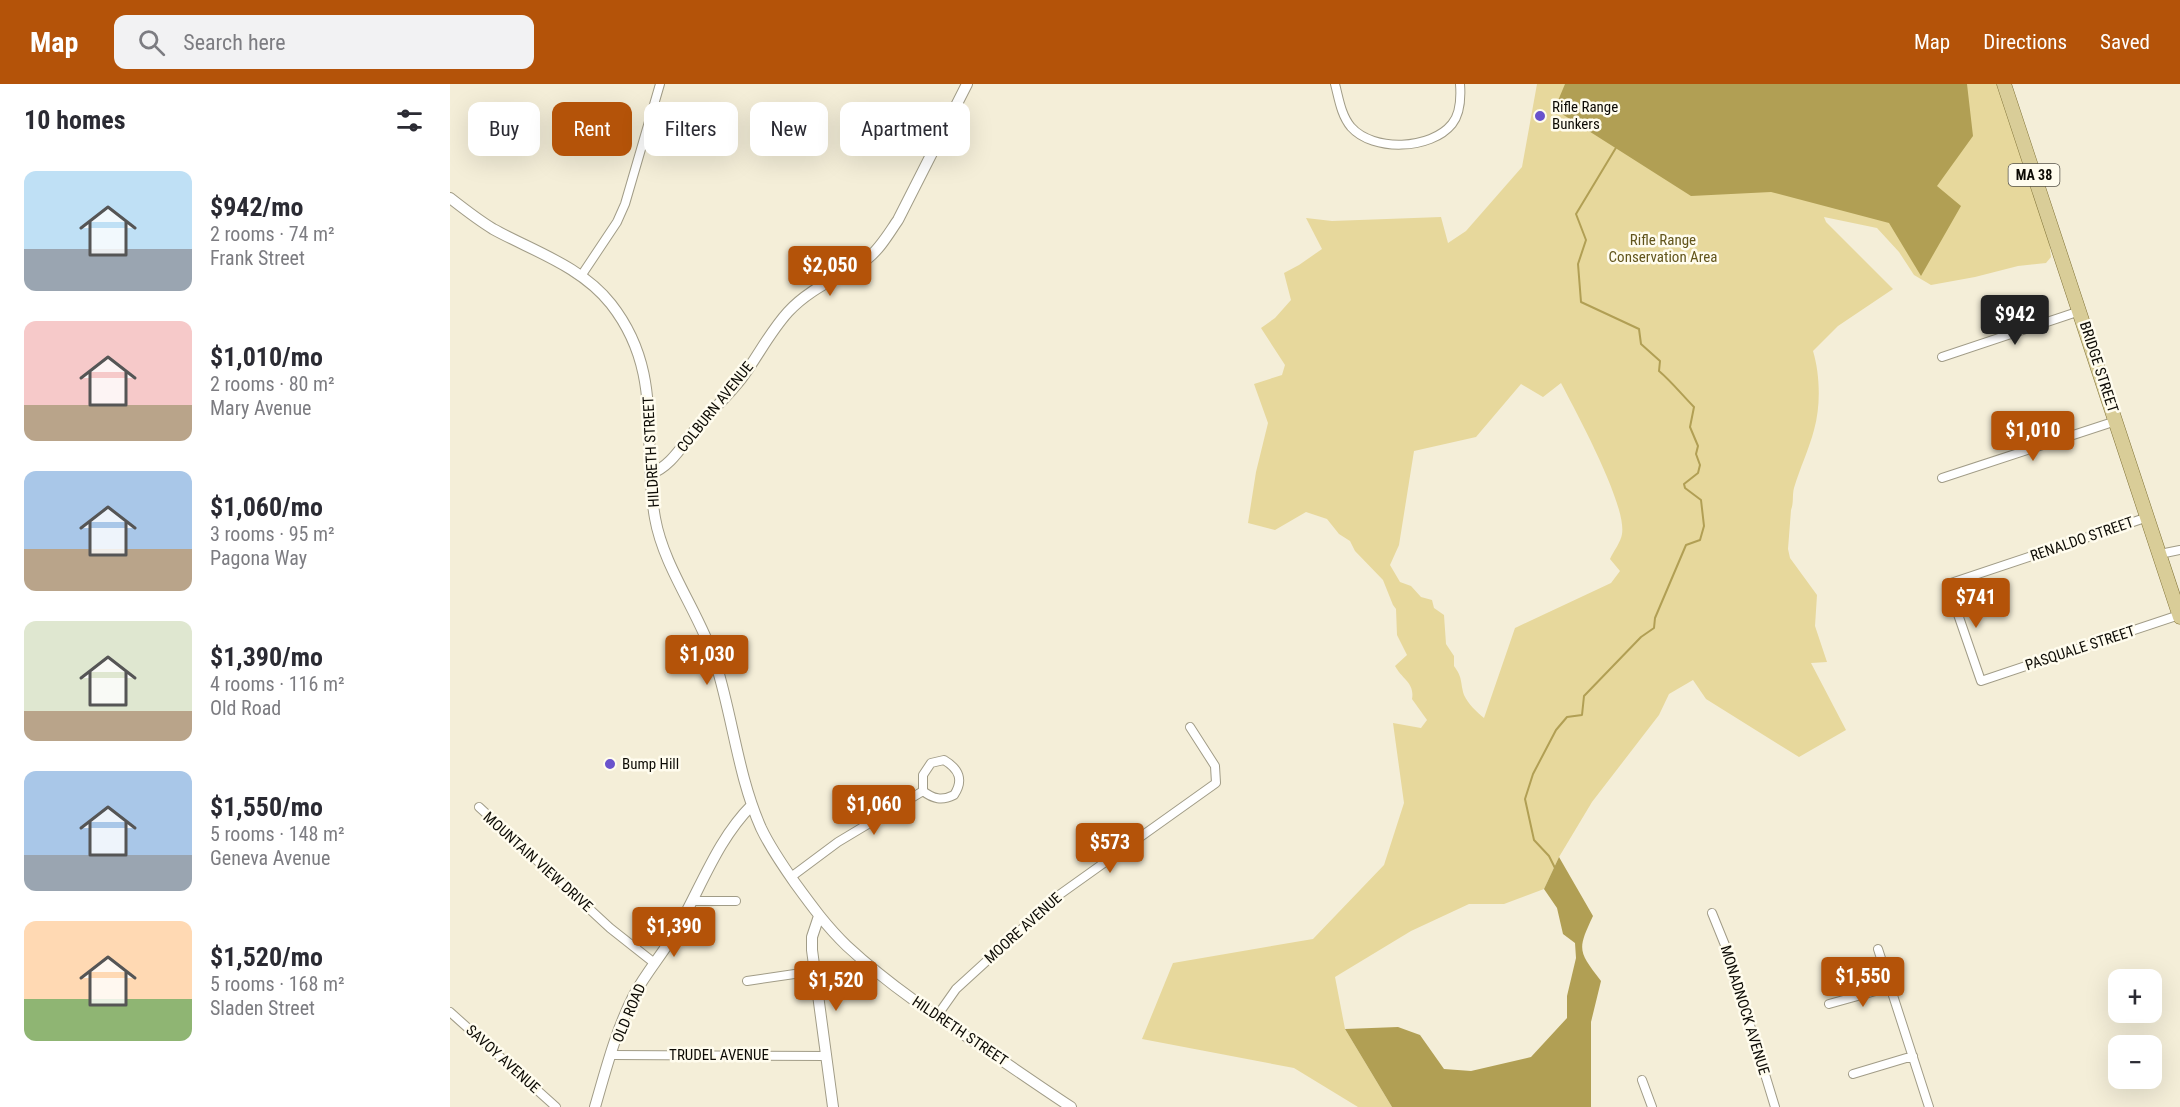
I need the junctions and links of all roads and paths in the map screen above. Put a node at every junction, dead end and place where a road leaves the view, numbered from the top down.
1 (660, 84) edge
2 (967, 84) edge
3 (1335, 84) edge
4 (1460, 84) edge
5 (2004, 84) edge
6 (450, 198) edge
7 (581, 276) junction
8 (2080, 311) junction
9 (1942, 357) dead end
10 (2116, 421) junction
11 (650, 474) junction
12 (1942, 478) dead end
13 (2148, 517) junction
14 (2180, 550) edge
15 (2160, 554) junction
16 (2180, 616) edge
17 (1981, 681) joint
18 (1190, 727) dead end
19 (922, 791) junction
20 (752, 805) junction
21 (479, 807) dead end
22 (791, 877) junction
23 (692, 901) junction
24 (736, 901) dead end
25 (1712, 913) dead end
26 (819, 916) junction
27 (1878, 949) dead end
28 (653, 962) junction
29 (815, 971) junction
30 (747, 981) dead end
31 (1890, 987) junction
32 (1829, 1004) dead end
33 (450, 1012) edge
34 (937, 1016) junction
35 (611, 1055) junction
36 (827, 1056) junction
37 (1913, 1056) junction
38 (1853, 1074) dead end
39 (1642, 1080) dead end
40 (556, 1107) edge
41 (595, 1107) edge
42 (833, 1107) edge
43 (1071, 1107) edge
44 (1652, 1107) edge
45 (1775, 1107) edge
46 (1929, 1107) edge

1 - 7 street
2 - 11 street, COLBURN AVENUE
3 - 4 street
5 - 8 main road, BRIDGE STREET / MA 38
6 - 7 street, HILDRETH STREET
7 - 11 street, HILDRETH STREET
8 - 9 street
8 - 10 main road, BRIDGE STREET / MA 38
10 - 12 street
10 - 13 main road, BRIDGE STREET / MA 38
11 - 20 street, HILDRETH STREET
13 - 15 main road, BRIDGE STREET / MA 38
13 - 17 street, RENALDO STREET
14 - 15 street
15 - 16 main road, BRIDGE STREET / MA 38
16 - 17 street, PASQUALE STREET
18 - 34 street, MOORE AVENUE
19 - 19 street
19 - 22 street
20 - 22 street, HILDRETH STREET
20 - 23 street, OLD ROAD
21 - 28 street, MOUNTAIN VIEW DRIVE
22 - 26 street, HILDRETH STREET
23 - 24 street
23 - 28 street, OLD ROAD
25 - 45 street, MONADNOCK AVENUE
26 - 29 street
26 - 34 street, HILDRETH STREET
27 - 31 street
28 - 35 street, OLD ROAD
29 - 30 street
29 - 36 street
31 - 32 street
31 - 37 street
33 - 40 street, SAVOY AVENUE
34 - 43 street, HILDRETH STREET
35 - 36 street, TRUDEL AVENUE
35 - 41 street, OLD ROAD
36 - 42 street
37 - 38 street
37 - 46 street
39 - 44 street

